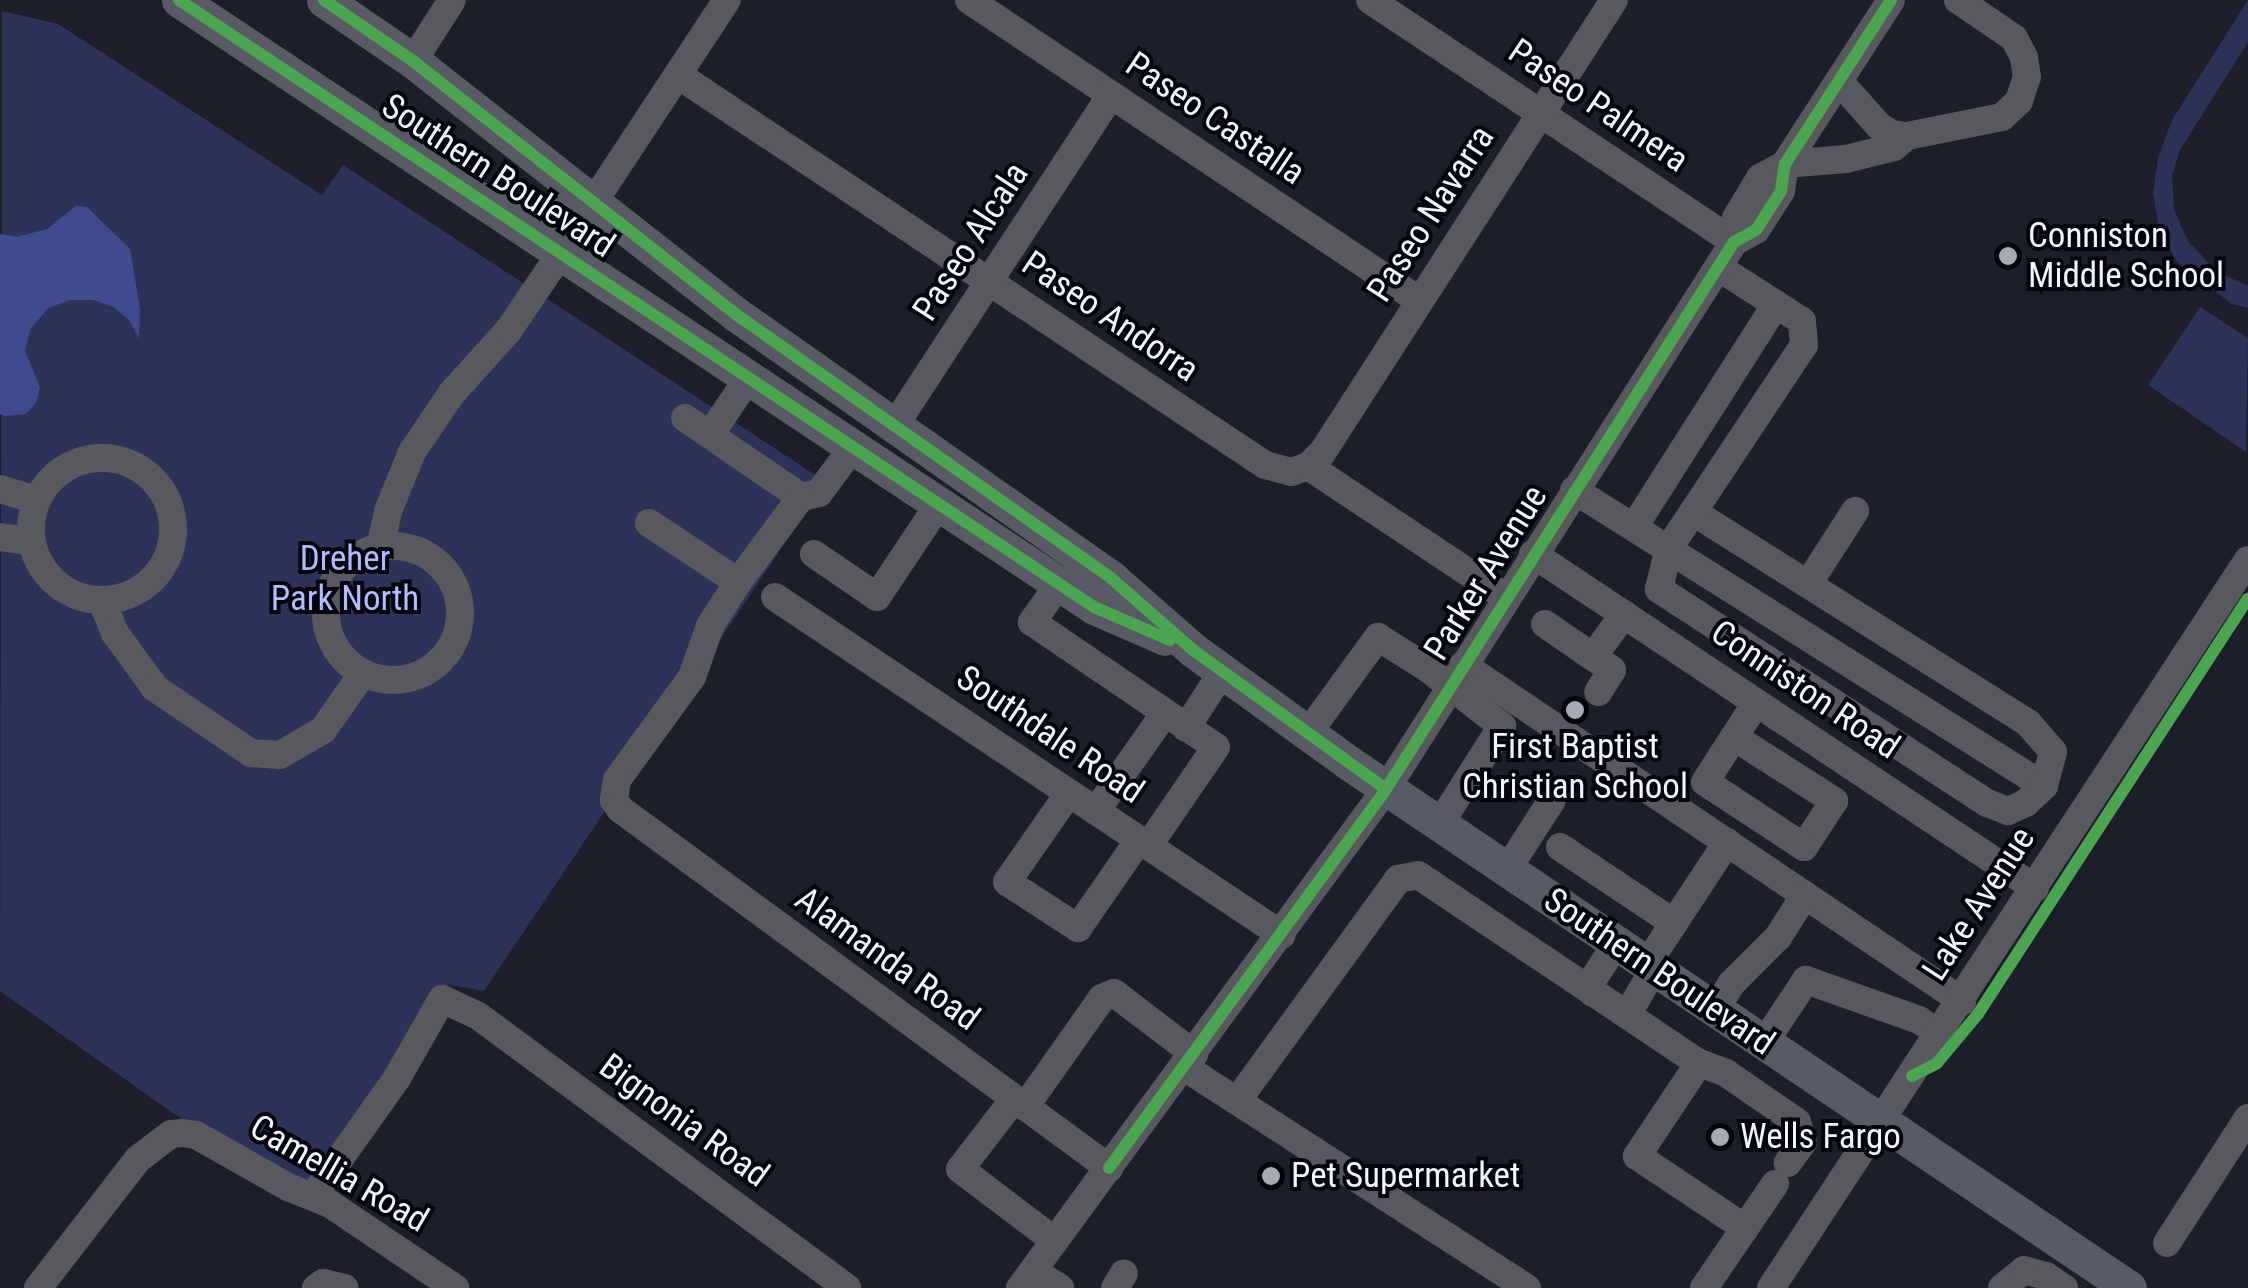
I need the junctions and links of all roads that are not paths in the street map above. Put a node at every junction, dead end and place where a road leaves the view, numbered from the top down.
1 (180, 0) edge
2 (324, 0) edge
3 (452, 0) edge
4 (969, 0) edge
5 (1370, 0) edge
6 (1614, 0) edge
7 (1891, 0) edge
8 (1958, 0) edge
9 (715, 4) edge
10 (999, 8) edge
11 (413, 60) junction
12 (678, 75) junction
13 (1839, 80) junction
14 (1111, 95) junction
15 (1541, 113) junction
16 (1907, 136) junction
17 (1785, 164) junction
18 (478, 202) junction
19 (593, 203) junction
20 (1734, 242) junction
21 (560, 253) junction
22 (1718, 267) junction
23 (681, 272) junction
24 (990, 283) junction
25 (1420, 301) junction
26 (1776, 304) junction
27 (748, 377) junction
28 (780, 397) junction
29 (685, 418) dead end
30 (892, 428) junction
31 (710, 435) junction
32 (852, 446) junction
33 (1308, 466) junction
34 (0, 489) edge
35 (1574, 490) junction
36 (801, 497) junction
37 (36, 500) junction
38 (939, 504) junction
39 (1855, 511) dead end
40 (1693, 512) junction
41 (649, 523) dead end
42 (1634, 527) junction
43 (0, 537) edge
44 (30, 542) junction
45 (380, 547) junction
46 (1669, 548) junction
47 (814, 554) dead end
48 (1532, 554) junction
49 (2248, 560) edge
50 (738, 582) junction
51 (1059, 584) junction
52 (1808, 584) junction
53 (775, 597) dead end
54 (1504, 598) junction
55 (102, 600) junction
56 (1624, 614) junction
57 (1545, 624) dead end
58 (1194, 650) junction
59 (1593, 658) junction
60 (1224, 671) junction
61 (363, 673) junction
62 (1457, 676) junction
63 (1598, 692) dead end
64 (1757, 703) junction
65 (1176, 720) junction
66 (1308, 733) junction
67 (1734, 737) dead end
68 (2044, 786) junction
69 (1386, 789) junction
70 (1069, 793) junction
71 (1552, 800) dead end
72 (1096, 811) junction
73 (1440, 825) junction
74 (1144, 842) junction
75 (1726, 842) junction
76 (1560, 847) dead end
77 (1506, 870) junction
78 (2035, 888) junction
79 (1805, 895) junction
80 (1674, 923) junction
81 (1282, 935) junction
82 (1616, 944) junction
83 (1650, 966) junction
84 (1594, 993) junction
85 (1962, 1000) junction
86 (1715, 1010) junction
87 (1627, 1015) junction
88 (1940, 1034) junction
89 (1764, 1043) junction
90 (1189, 1060) junction
91 (1699, 1064) junction
92 (1236, 1100) junction
93 (1020, 1103) junction
94 (2248, 1118) edge
95 (1882, 1122) junction
96 (1109, 1168) junction
97 (314, 1196) junction
98 (1745, 1228) junction
99 (1055, 1241) junction
100 (2167, 1244) dead end
101 (1026, 1279) edge
102 (38, 1288) edge
103 (456, 1288) edge
104 (847, 1288) edge
105 (1060, 1288) edge
106 (1527, 1288) edge
107 (1704, 1288) edge
108 (1771, 1288) edge
109 (2002, 1288) edge
110 (2064, 1288) edge
111 (2129, 1288) edge

1 - 18 main road, Southern Boulevard
2 - 11 main road, Southern Boulevard
3 - 11 street
4 - 10 street, Paseo Castalla
5 - 15 street, Paseo Palmera
6 - 15 street, Paseo Navarra
7 - 13 street, Parker Avenue
8 - 16 street
9 - 12 street
10 - 14 street, Paseo Castalla
11 - 19 main road, Southern Boulevard
12 - 19 street
12 - 24 street, Paseo Andorra
13 - 16 street
13 - 17 street, Parker Avenue
14 - 24 street, Paseo Alcala
14 - 25 street, Paseo Castalla
15 - 20 street, Paseo Palmera
15 - 25 street, Paseo Navarra
16 - 17 street
17 - 20 street, Parker Avenue
18 - 19 main road
18 - 21 main road, Southern Boulevard
19 - 23 main road, Southern Boulevard
20 - 22 street, Parker Avenue
21 - 23 main road
21 - 27 main road, Southern Boulevard
21 - 45 street
22 - 26 street
22 - 35 street, Parker Avenue
23 - 30 main road, Southern Boulevard
24 - 30 street, Paseo Alcala
24 - 33 street, Paseo Andorra
25 - 33 street, Paseo Navarra
26 - 40 street
26 - 42 street
27 - 28 main road, Southern Boulevard
27 - 31 street
28 - 30 main road
28 - 32 main road, Southern Boulevard
29 - 31 street
30 - 58 main road, Southern Boulevard
31 - 36 street
32 - 36 street
32 - 38 main road, Southern Boulevard
33 - 54 street
34 - 37 street
35 - 42 street
35 - 48 street, Parker Avenue
36 - 50 street
37 - 44 street
37 - 55 street
38 - 47 street
38 - 51 main road, Southern Boulevard
39 - 52 street
40 - 46 street
40 - 52 street
41 - 50 street
42 - 46 street
43 - 44 street
44 - 55 street
45 - 61 street
45 - 61 street
46 - 68 street
46 - 68 street
48 - 54 street, Parker Avenue
48 - 56 street, Conniston Road
49 - 78 street, Lake Avenue
50 - 93 street, Alamanda Road
51 - 58 main road, Southern Boulevard
51 - 65 street
52 - 68 street
53 - 70 street, Southdale Road
54 - 62 street, Parker Avenue
55 - 61 street
56 - 59 street
56 - 64 street, Conniston Road
57 - 59 street
58 - 60 main road, Southern Boulevard
59 - 63 street
60 - 65 street
60 - 66 main road, Southern Boulevard
62 - 66 street
62 - 69 street, Parker Avenue
62 - 73 street
62 - 75 street
64 - 67 street
64 - 78 street, Conniston Road
65 - 72 street
65 - 74 street
66 - 69 main road, Southern Boulevard
69 - 73 main road, Southern Boulevard
69 - 81 street, Parker Avenue
70 - 72 street, Southdale Road
70 - 74 street
71 - 77 street
72 - 74 street, Southdale Road
73 - 77 main road, Southern Boulevard
74 - 81 street, Southdale Road
75 - 79 street
75 - 80 street
76 - 80 street
77 - 82 main road, Southern Boulevard
78 - 85 street, Lake Avenue
79 - 85 street
79 - 86 street
80 - 83 street
81 - 90 street, Parker Avenue
82 - 83 main road, Southern Boulevard
82 - 84 street
83 - 86 main road, Southern Boulevard
83 - 87 street
84 - 87 street
84 - 92 street
85 - 88 street, Lake Avenue
86 - 89 main road, Southern Boulevard
87 - 91 street
88 - 89 street
88 - 95 street, Lake Avenue
89 - 95 main road, Southern Boulevard
90 - 92 street
90 - 93 street
90 - 96 street, Parker Avenue
91 - 98 street
91 - 98 street
92 - 106 street
93 - 96 street, Alamanda Road
93 - 99 street
94 - 100 street
95 - 108 street, Lake Avenue
95 - 111 main road, Southern Boulevard
96 - 99 street, Parker Avenue
97 - 102 street, Camellia Road
97 - 103 street, Camellia Road
97 - 104 street, Bignonia Road
98 - 107 street
99 - 101 street, Parker Avenue
101 - 105 street
109 - 110 street

